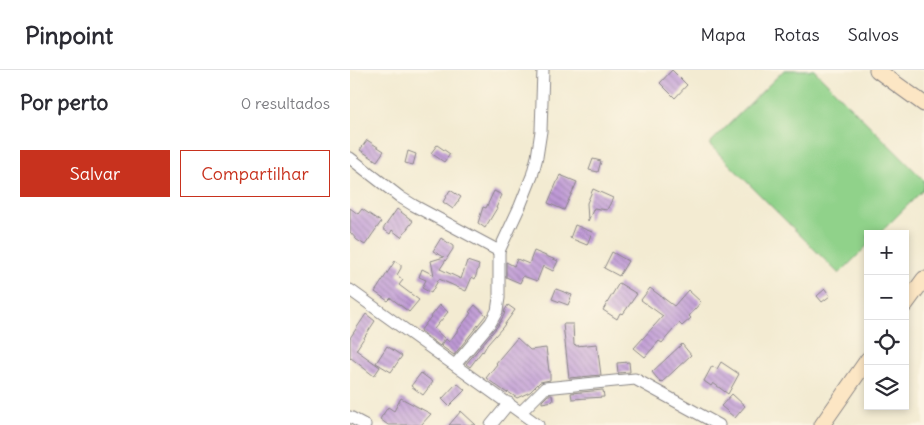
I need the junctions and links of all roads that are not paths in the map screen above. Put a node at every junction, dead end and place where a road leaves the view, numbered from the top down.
1 (543, 70) edge
2 (877, 70) edge
3 (924, 104) edge
4 (350, 158) edge
5 (499, 251) junction
6 (924, 278) edge
7 (350, 290) edge
8 (909, 299) edge
9 (455, 365) junction
10 (864, 365) edge
11 (509, 403) junction
12 (521, 412) junction
13 (350, 417) edge
14 (365, 425) edge
15 (491, 425) edge
16 (538, 425) edge
17 (718, 425) edge
18 (822, 425) edge

1 - 5 street
2 - 3 street
4 - 5 street
5 - 9 street
6 - 8 street
7 - 9 street
9 - 11 street
10 - 18 street
11 - 12 street
11 - 15 street
12 - 16 street
12 - 17 street
13 - 14 street

